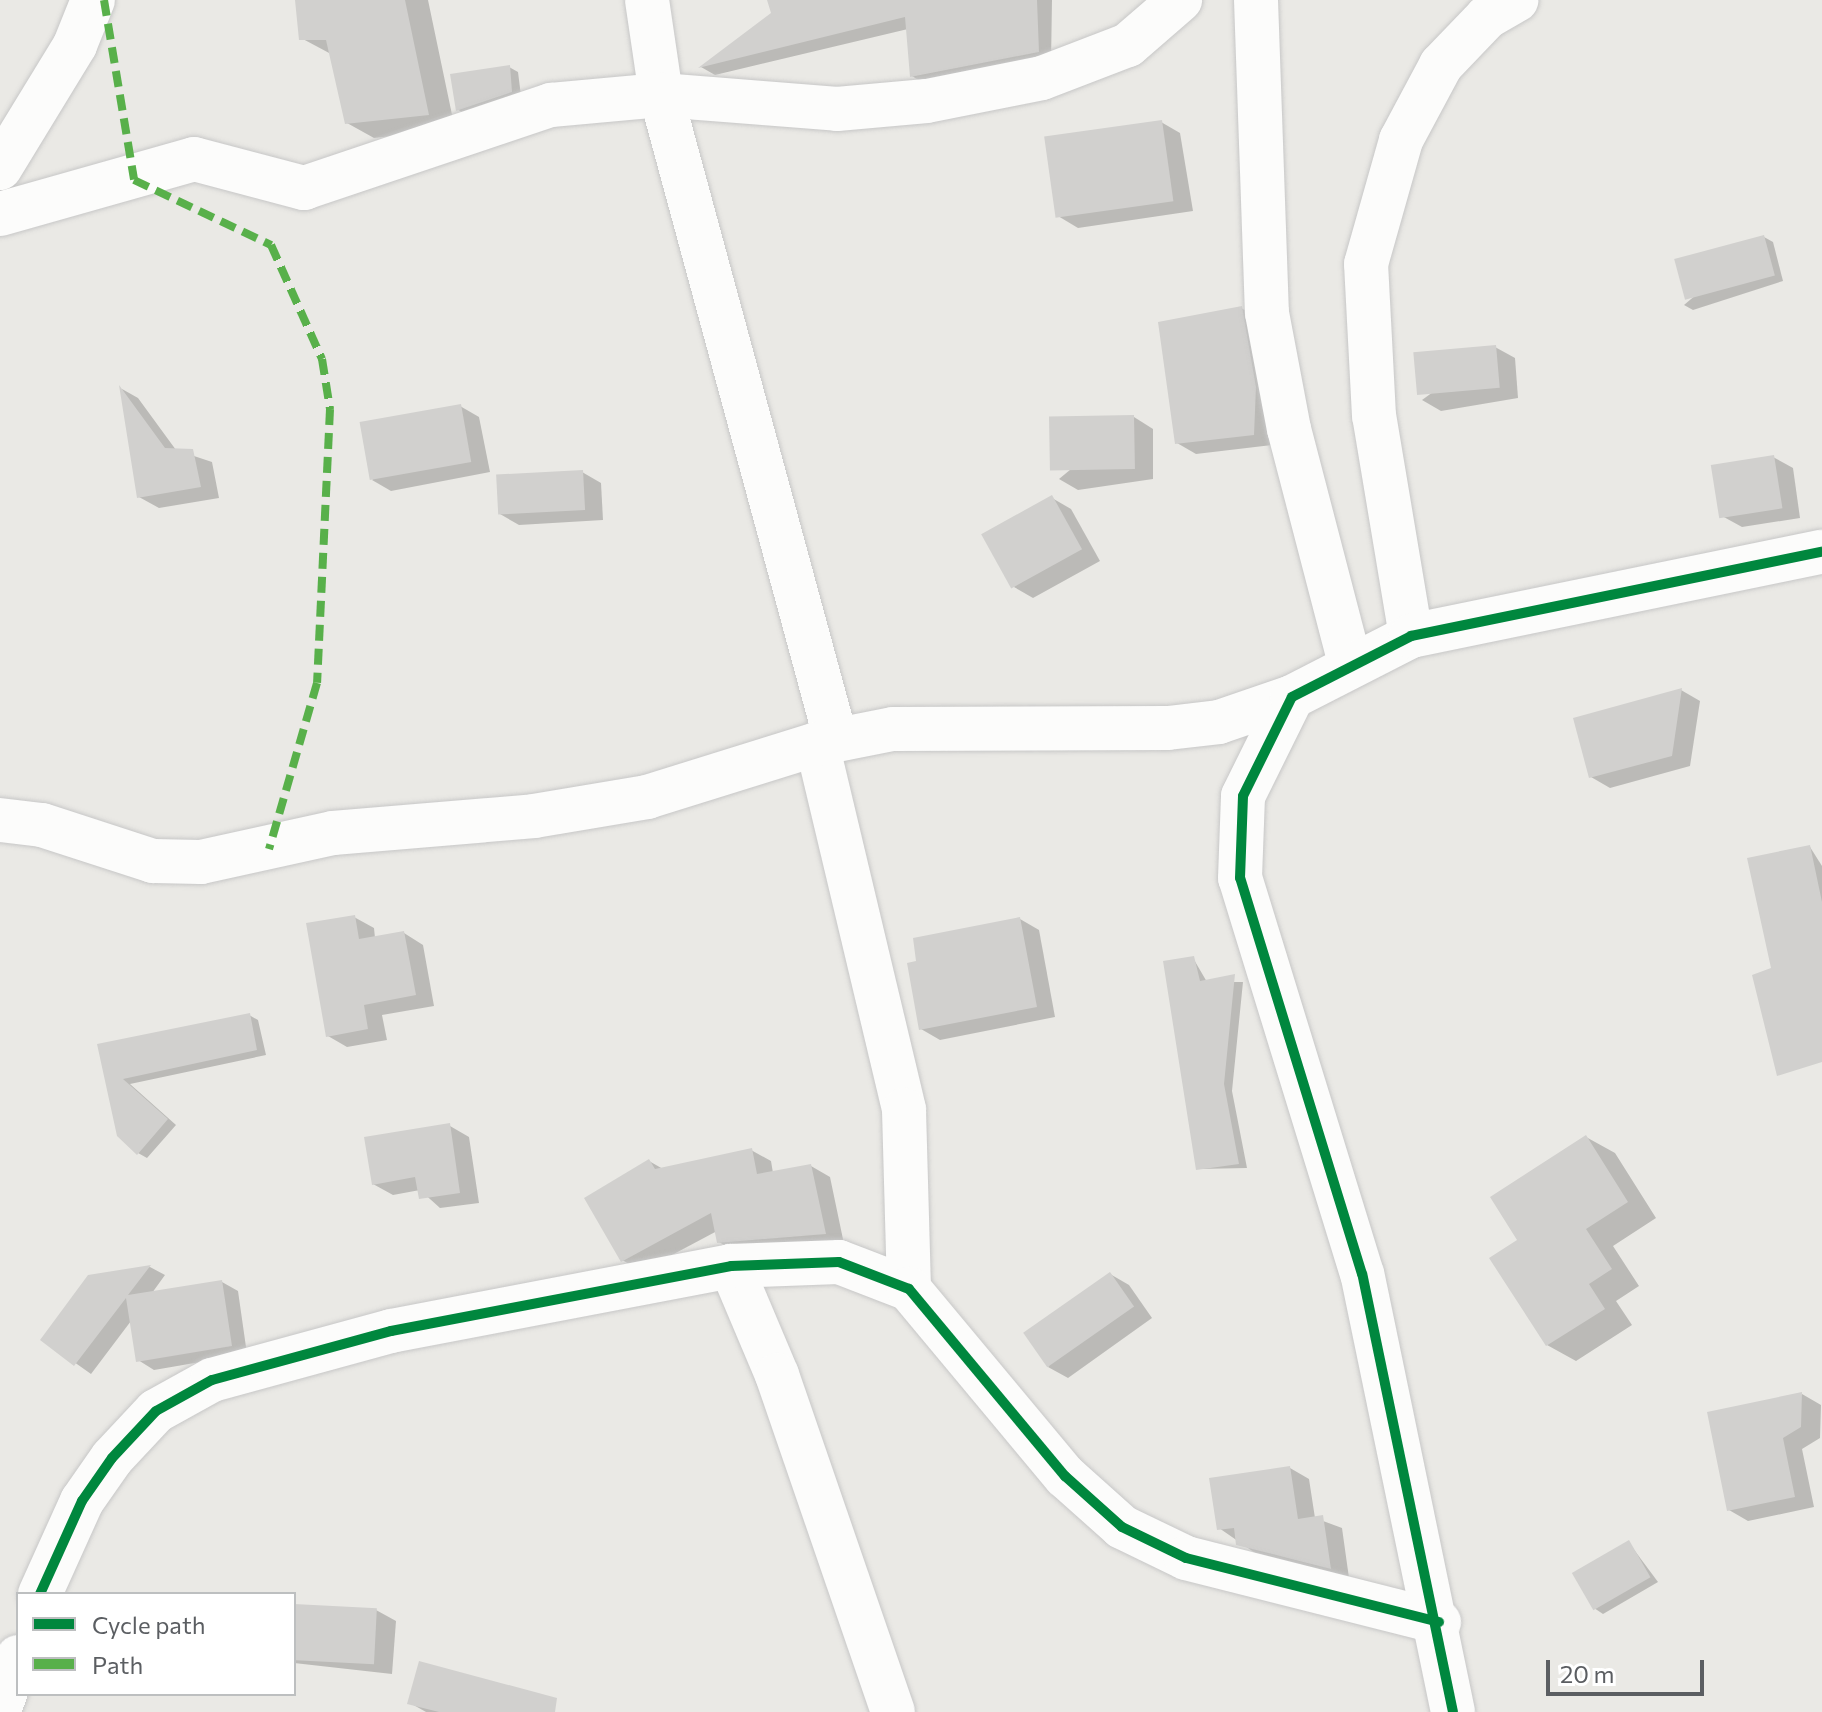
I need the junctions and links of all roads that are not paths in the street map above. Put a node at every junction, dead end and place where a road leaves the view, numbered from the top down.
1 (93, 0) edge
2 (647, 0) edge
3 (1180, 0) edge
4 (1256, 0) edge
5 (1517, 0) edge
6 (661, 95) junction
7 (0, 168) edge
8 (0, 214) edge
9 (1822, 552) edge
10 (1411, 636) junction
11 (1350, 663) junction
12 (1292, 697) junction
13 (826, 742) junction
14 (0, 820) edge
15 (731, 1266) junction
16 (909, 1289) junction
17 (41, 1592) edge
18 (1439, 1622) junction
19 (16, 1663) edge
20 (0, 1708) edge
21 (893, 1712) edge
22 (1453, 1712) edge

1 - 7 street
2 - 6 street
3 - 6 street
4 - 11 street
5 - 10 street
6 - 8 street
6 - 13 street
9 - 10 street
10 - 11 street
11 - 12 street
12 - 13 street
12 - 18 street
13 - 14 street
13 - 16 street
15 - 16 street
15 - 17 street
15 - 21 street
16 - 18 street
18 - 22 street
19 - 20 street

